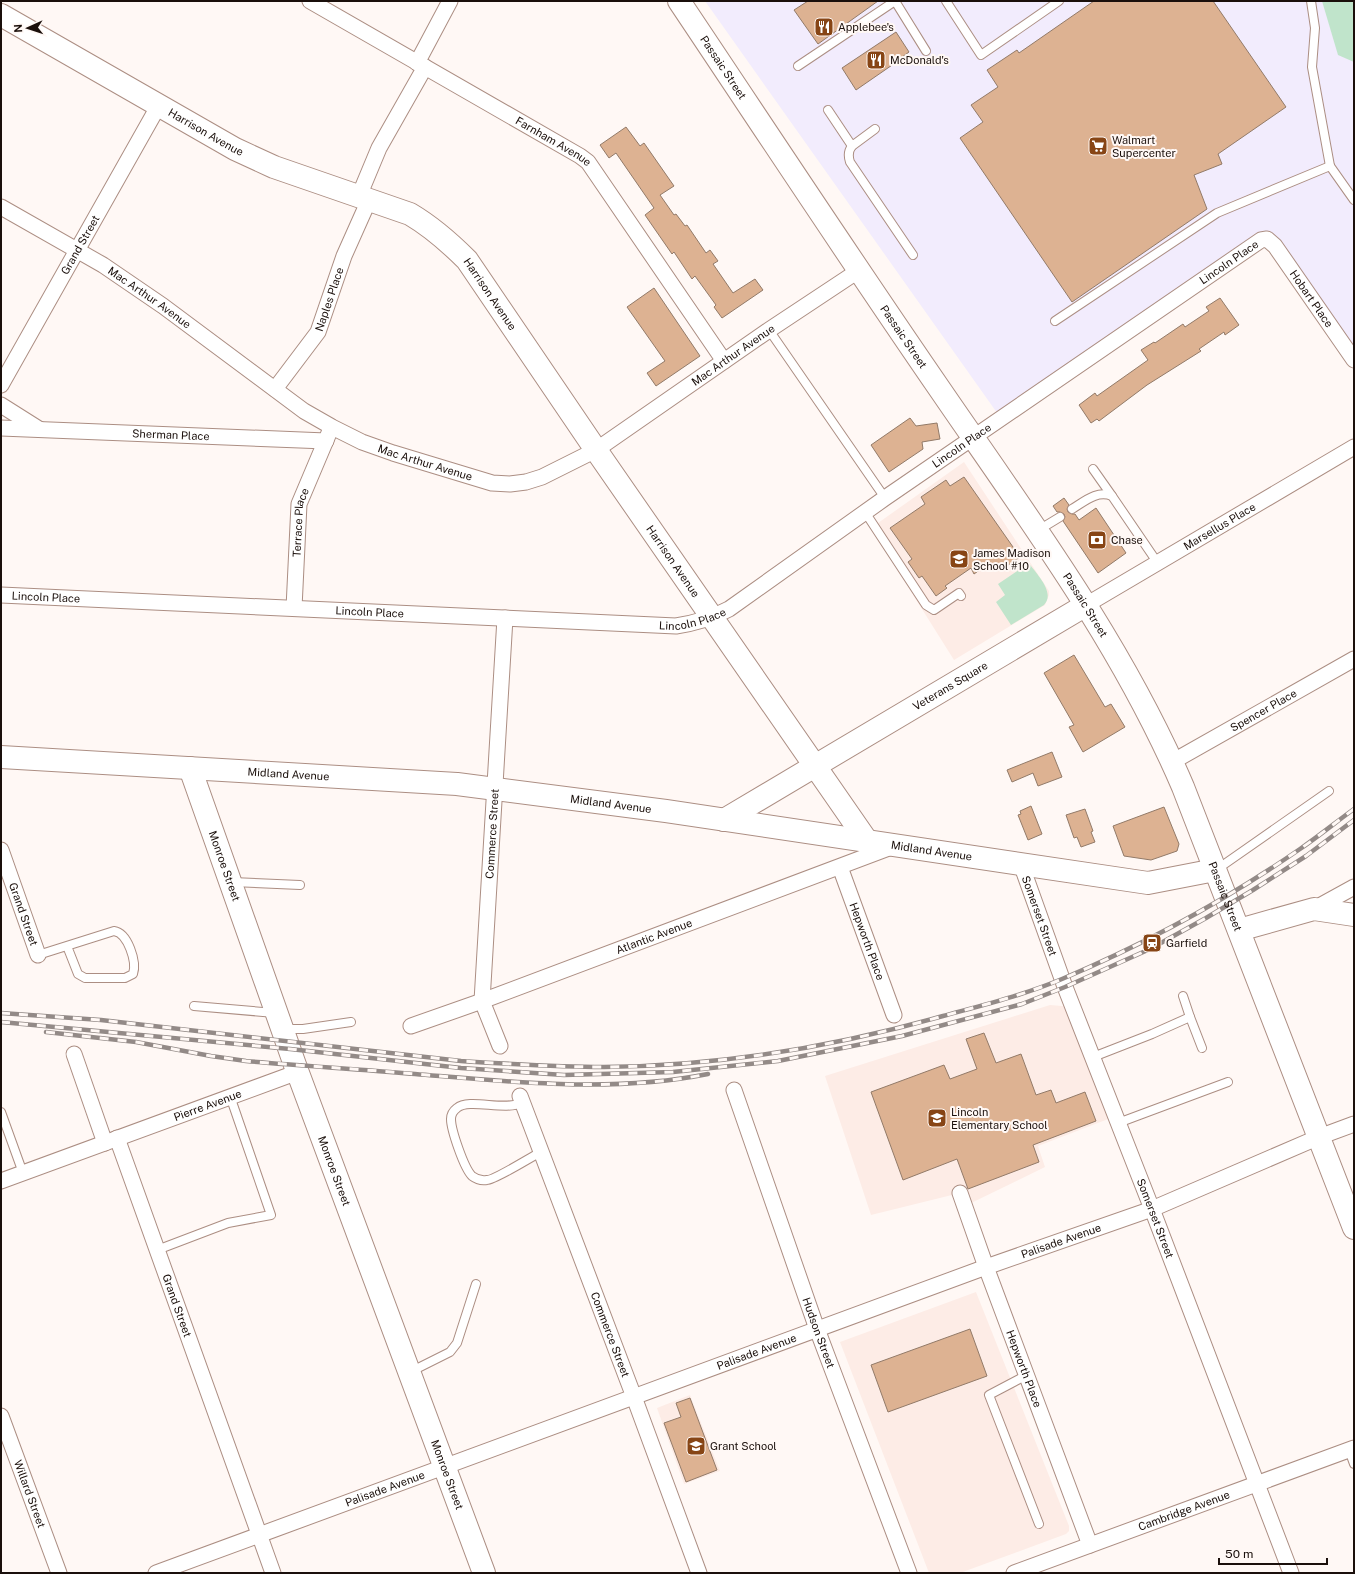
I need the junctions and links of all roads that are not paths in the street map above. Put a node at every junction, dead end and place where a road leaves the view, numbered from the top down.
1 (310, 1) edge
2 (450, 1) edge
3 (679, 1) edge
4 (894, 1) edge
5 (946, 1) edge
6 (1059, 1) edge
7 (1311, 1) edge
8 (1, 15) edge
9 (926, 51) dead end
10 (421, 65) junction
11 (798, 66) dead end
12 (159, 105) junction
13 (828, 110) dead end
14 (875, 129) dead end
15 (852, 146) junction
16 (1330, 166) junction
17 (364, 198) junction
18 (1354, 200) edge
19 (1, 207) edge
20 (1266, 239) joint
21 (77, 250) junction
22 (913, 255) dead end
23 (858, 271) junction
24 (1055, 321) dead end
25 (769, 330) junction
26 (1354, 360) edge
27 (724, 361) junction
28 (1, 385) edge
29 (275, 389) junction
30 (1, 405) edge
31 (332, 427) junction
32 (1, 428) edge
33 (41, 430) junction
34 (973, 438) junction
35 (326, 441) junction
36 (1354, 447) edge
37 (596, 450) junction
38 (1093, 469) dead end
39 (1112, 496) junction
40 (885, 498) junction
41 (1072, 509) dead end
42 (865, 512) junction
43 (1060, 517) dead end
44 (1037, 532) junction
45 (1157, 562) junction
46 (1, 595) edge
47 (961, 596) dead end
48 (1086, 606) junction
49 (294, 608) junction
50 (505, 618) junction
51 (713, 618) junction
52 (1354, 659) edge
53 (1, 757) edge
54 (1172, 762) junction
55 (815, 765) junction
56 (190, 768) junction
57 (495, 789) junction
58 (1329, 791) dead end
59 (724, 820) junction
60 (867, 841) junction
61 (897, 845) junction
62 (1, 850) edge
63 (1021, 864) junction
64 (840, 867) junction
65 (1215, 870) junction
66 (231, 882) junction
67 (300, 885) dead end
68 (1354, 887) edge
69 (1314, 909) junction
70 (1354, 915) edge
71 (1239, 930) junction
72 (67, 946) junction
73 (38, 954) joint
74 (1183, 996) dead end
75 (482, 1001) junction
76 (194, 1006) dead end
77 (894, 1015) dead end
78 (1190, 1017) junction
79 (281, 1021) junction
80 (351, 1022) dead end
81 (411, 1026) dead end
82 (500, 1046) dead end
83 (1202, 1048) dead end
84 (74, 1054) dead end
85 (1093, 1057) junction
86 (298, 1072) junction
87 (1228, 1082) dead end
88 (734, 1090) dead end
89 (230, 1096) junction
90 (521, 1099) joint
91 (1, 1112) edge
92 (1118, 1122) junction
93 (1354, 1124) edge
94 (1319, 1137) junction
95 (111, 1140) junction
96 (541, 1152) junction
97 (23, 1173) junction
98 (1, 1181) edge
99 (960, 1193) dead end
100 (1152, 1209) junction
101 (1354, 1228) edge
102 (157, 1250) junction
103 (986, 1267) junction
104 (476, 1284) dead end
105 (817, 1329) junction
106 (409, 1372) junction
107 (1027, 1375) junction
108 (634, 1397) junction
109 (1, 1416) edge
110 (1352, 1454) edge
111 (443, 1466) junction
112 (1257, 1483) junction
113 (1039, 1524) dead end
114 (259, 1536) junction
115 (1090, 1545) junction
116 (59, 1573) edge
117 (156, 1573) edge
118 (273, 1573) edge
119 (484, 1573) edge
120 (699, 1573) edge
121 (909, 1573) edge
122 (1014, 1573) edge
123 (1291, 1573) edge

1 - 10 street, Farnham Avenue
2 - 10 street, Naples Place
3 - 23 street, Passaic Street
4 - 9 lane
4 - 11 lane
5 - 6 lane
7 - 16 lane
8 - 12 street, Harrison Avenue
10 - 17 street, Naples Place
10 - 27 street, Farnham Avenue
12 - 17 street, Harrison Avenue
12 - 21 street, Grand Street
13 - 15 lane
14 - 15 lane
15 - 22 lane
16 - 18 lane
16 - 24 lane
17 - 29 street, Naples Place
17 - 37 street, Harrison Avenue
19 - 21 street, Mac Arthur Avenue
20 - 26 street, Hobart Place
20 - 34 street, Lincoln Place
21 - 28 street, Grand Street
21 - 29 street, Mac Arthur Avenue
23 - 25 street, Mac Arthur Avenue
23 - 34 street, Passaic Street
25 - 27 street, Mac Arthur Avenue
25 - 40 lane
27 - 37 street, Mac Arthur Avenue
29 - 31 street, Mac Arthur Avenue
30 - 33 street
31 - 35 street
31 - 37 street, Mac Arthur Avenue
32 - 33 street, Sherman Place
33 - 35 street, Sherman Place
34 - 40 street, Lincoln Place
34 - 44 street, Passaic Street
35 - 49 street, Terrace Place
36 - 45 street, Marsellus Place
37 - 51 street, Harrison Avenue
38 - 39 lane
39 - 41 lane
39 - 45 lane
40 - 42 street, Lincoln Place
42 - 47 lane
42 - 51 street, Lincoln Place
43 - 44 lane
44 - 48 street, Passaic Street
45 - 48 street, Marsellus Place
46 - 49 street, Lincoln Place
48 - 54 street, Passaic Street
48 - 55 street, Veterans Square
49 - 50 street, Lincoln Place
50 - 51 street, Lincoln Place
50 - 57 street, Commerce Street
51 - 55 street, Harrison Avenue
52 - 54 street, Spencer Place
53 - 56 street, Midland Avenue
54 - 65 street, Passaic Street
55 - 59 street, Veterans Square
55 - 60 street
56 - 57 street, Midland Avenue
56 - 66 street, Monroe Street
57 - 59 street, Midland Avenue
57 - 75 street, Commerce Street
58 - 65 lane
59 - 60 street, Midland Avenue
60 - 61 street, Midland Avenue
61 - 63 street, Midland Avenue
61 - 64 street, Atlantic Avenue
62 - 73 street, Grand Street
63 - 65 street, Midland Avenue
63 - 85 street, Somerset Street
64 - 75 street, Atlantic Avenue
64 - 77 street, Hepworth Place
65 - 71 street, Passaic Street
66 - 67 lane
66 - 79 street, Monroe Street
68 - 69 street
69 - 70 street
69 - 71 street
71 - 94 street, Passaic Street
72 - 72 lane
72 - 73 lane
74 - 78 lane
75 - 81 street, Atlantic Avenue
75 - 82 street, Commerce Street
76 - 79 lane
78 - 83 lane
78 - 85 lane
79 - 80 lane
79 - 86 street, Monroe Street
84 - 95 street, Grand Street
85 - 92 street, Somerset Street
86 - 89 street, Pierre Avenue
86 - 106 street, Monroe Street
87 - 92 lane
88 - 105 street, Hudson Street
89 - 95 street, Pierre Avenue
89 - 102 lane
90 - 96 street, Commerce Street
90 - 96 lane
91 - 97 lane
92 - 100 street, Somerset Street
93 - 94 street, Palisade Avenue
94 - 100 street, Palisade Avenue
94 - 101 street, Passaic Street
95 - 97 street, Pierre Avenue
95 - 102 street, Grand Street
96 - 108 street, Commerce Street
97 - 98 street, Pierre Avenue
99 - 103 street, Hepworth Place
100 - 103 street, Palisade Avenue
100 - 112 street, Somerset Street
102 - 114 street, Grand Street
103 - 105 street, Palisade Avenue
103 - 107 street, Hepworth Place
104 - 106 lane
105 - 108 street, Palisade Avenue
105 - 121 street, Hudson Street
106 - 111 street, Monroe Street
107 - 113 lane
107 - 115 street, Hepworth Place
108 - 111 street, Palisade Avenue
108 - 120 street, Commerce Street
109 - 116 street, Willard Street
110 - 112 street, Cambridge Avenue
111 - 114 street, Palisade Avenue
111 - 119 street, Monroe Street
112 - 115 street, Cambridge Avenue
112 - 123 street, Somerset Street
114 - 117 street, Palisade Avenue
114 - 118 street, Grand Street
115 - 122 street, Cambridge Avenue

